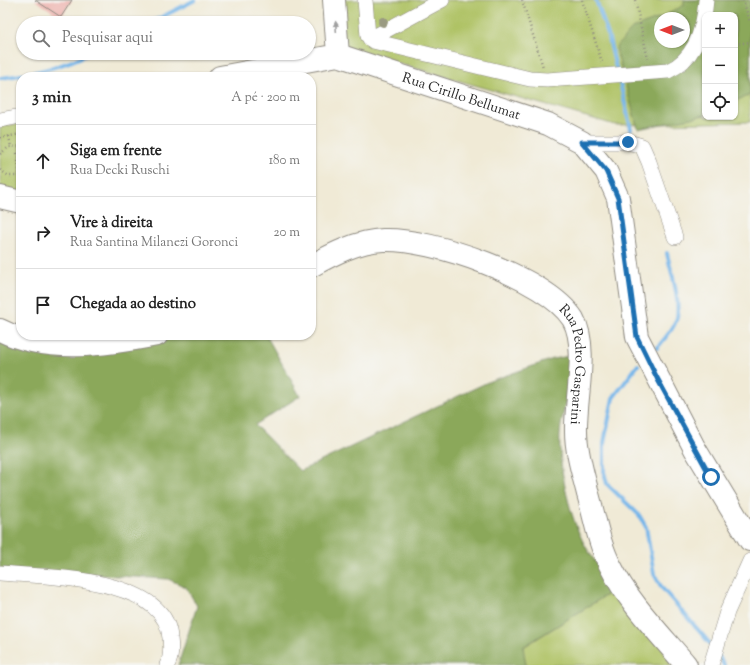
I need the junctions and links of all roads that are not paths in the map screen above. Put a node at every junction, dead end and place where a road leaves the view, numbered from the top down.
1 (334, 0) edge
2 (365, 0) edge
3 (442, 0) edge
4 (706, 0) edge
5 (370, 39) junction
6 (338, 55) junction
7 (316, 59) edge
8 (311, 60) edge
9 (247, 72) edge
10 (16, 117) edge
11 (0, 120) edge
12 (582, 142) junction
13 (0, 198) edge
14 (16, 201) edge
15 (675, 237) dead end
16 (316, 263) edge
17 (0, 330) edge
18 (16, 337) edge
19 (27, 340) edge
20 (130, 340) edge
21 (745, 521) edge
22 (750, 540) edge
23 (750, 562) edge
24 (0, 573) edge
25 (711, 662) edge
26 (167, 665) edge
27 (686, 665) edge

6 -> 1 street
2 - 5 street
3 - 5 street
4 - 5 street
6 - 7 street
6 - 12 street, Rua Cirillo Bellumat
8 - 9 street
10 - 11 street
12 - 15 street
12 - 21 street
13 - 14 street
16 - 27 street, Rua Pedro Gasparini
17 - 18 street
19 - 20 street
21 - 22 street
23 - 25 street
24 - 26 street

